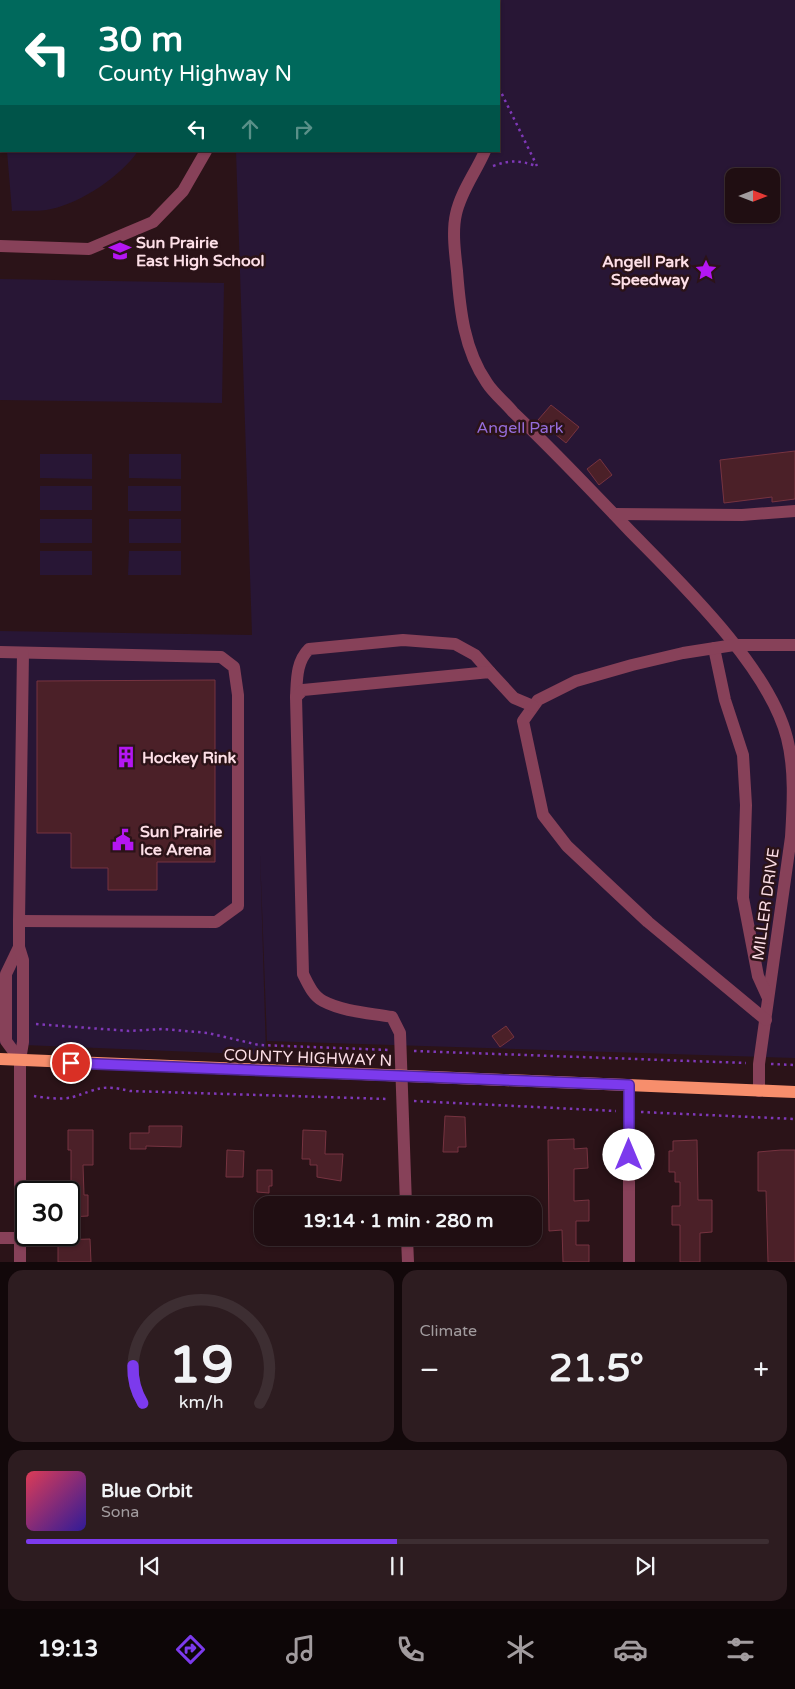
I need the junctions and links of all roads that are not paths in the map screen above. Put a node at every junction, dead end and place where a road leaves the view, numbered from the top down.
1 (205, 152) edge
2 (484, 152) edge
3 (0, 246) edge
4 (795, 511) edge
5 (614, 514) junction
6 (734, 645) junction
7 (795, 645) edge
8 (714, 648) junction
9 (0, 652) edge
10 (23, 653) junction
11 (490, 672) junction
12 (296, 697) junction
13 (533, 706) junction
14 (793, 833) edge
15 (19, 921) junction
16 (768, 998) junction
17 (766, 1020) junction
18 (0, 1059) edge
19 (20, 1060) junction
20 (402, 1076) junction
21 (629, 1085) junction
22 (759, 1090) junction
23 (795, 1092) edge
24 (20, 1181) edge
25 (406, 1196) edge
26 (0, 1238) edge
27 (15, 1238) edge
28 (20, 1246) edge
29 (407, 1246) edge
30 (20, 1262) edge
31 (408, 1262) edge
32 (629, 1262) edge

1 - 3 street
2 - 5 street, MILLER DRIVE
4 - 5 street
5 - 6 street, MILLER DRIVE
6 - 7 street
6 - 8 street
6 - 14 street, MILLER DRIVE
8 - 13 street
8 - 16 street
9 - 10 street
10 - 15 street
10 - 15 street
11 - 12 street
11 - 12 street
11 - 13 street
12 - 20 street
13 - 17 street
14 - 16 street, MILLER DRIVE
15 - 19 street
16 - 17 street, MILLER DRIVE
17 - 22 street, MILLER DRIVE
18 - 19 main road, COUNTY HIGHWAY N
19 - 20 main road, COUNTY HIGHWAY N
19 - 24 street
20 - 21 main road, COUNTY HIGHWAY N
20 - 25 street
21 - 22 main road, COUNTY HIGHWAY N
21 - 32 street
22 - 23 main road, COUNTY HIGHWAY N
26 - 27 street
28 - 30 street
29 - 31 street

